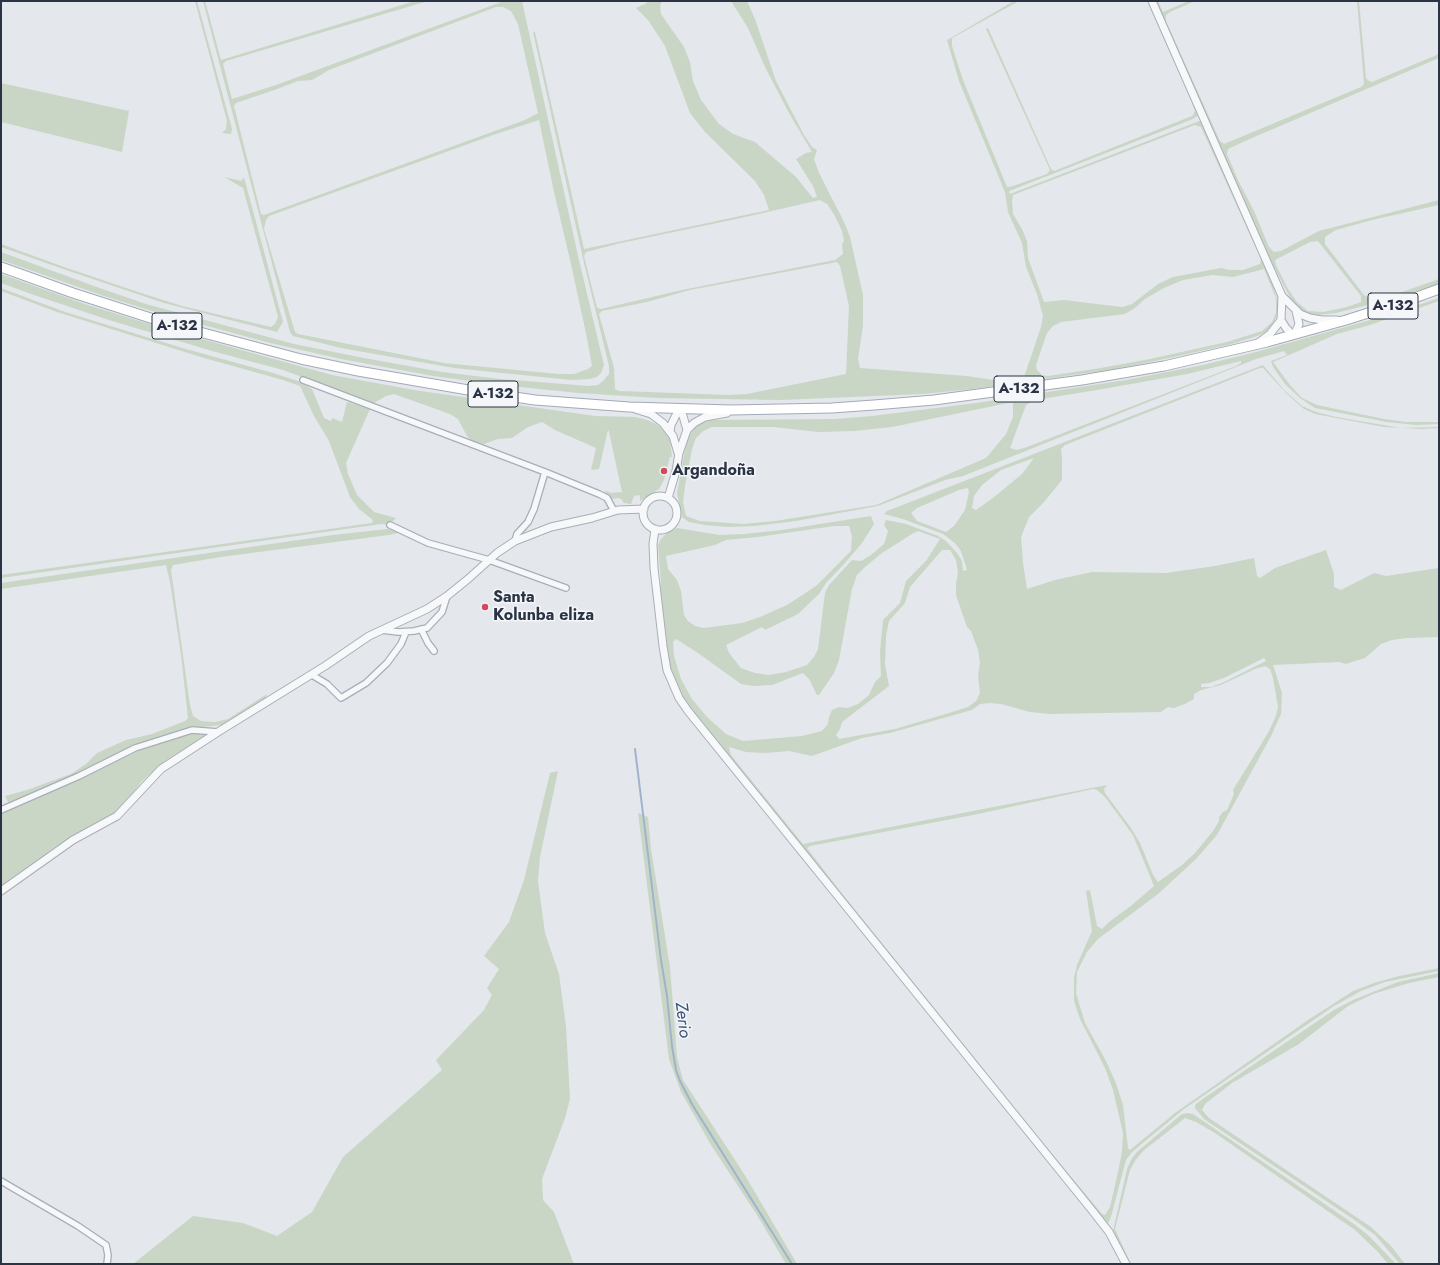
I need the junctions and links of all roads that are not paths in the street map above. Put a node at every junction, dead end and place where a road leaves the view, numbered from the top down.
1 (1152, 1) edge
2 (1, 267) edge
3 (1439, 289) edge
4 (1282, 296) junction
5 (1296, 311) junction
6 (1281, 320) junction
7 (1346, 320) junction
8 (1293, 335) junction
9 (1256, 345) junction
10 (303, 380) dead end
11 (629, 407) junction
12 (679, 409) junction
13 (742, 410) junction
14 (687, 430) junction
15 (670, 432) junction
16 (679, 453) junction
17 (545, 472) junction
18 (668, 498) junction
19 (644, 509) junction
20 (614, 511) junction
21 (390, 525) dead end
22 (654, 529) junction
23 (515, 541) junction
24 (489, 560) junction
25 (566, 588) dead end
26 (447, 596) junction
27 (381, 629) junction
28 (421, 629) junction
29 (406, 632) junction
30 (434, 651) dead end
31 (312, 674) junction
32 (218, 732) junction
33 (1, 810) edge
34 (1, 891) edge
35 (1, 1182) edge
36 (107, 1264) edge
37 (1126, 1264) edge

1 - 4 street
2 - 11 main road, A-132
3 - 7 main road, A-132
4 - 5 street
4 - 6 street
5 - 7 street
5 - 8 street
6 - 8 street
6 - 9 street
7 - 8 main road, A-132
8 - 9 main road, A-132
9 - 13 main road, A-132
10 - 17 street
11 - 12 main road, A-132
11 - 15 street
12 - 13 main road, A-132
12 - 14 street
12 - 15 street
13 - 14 street
14 - 16 street
15 - 16 street
16 - 18 street
17 - 20 street
17 - 23 street
18 - 19 street
18 - 22 street
19 - 20 street
19 - 22 street
20 - 23 street
21 - 24 street
22 - 37 street
23 - 24 street
24 - 25 street
24 - 26 street
26 - 27 street
26 - 28 street
27 - 29 street
27 - 31 street
28 - 29 street
28 - 30 street
29 - 31 street
31 - 32 street
32 - 33 street
32 - 34 street
35 - 36 street

